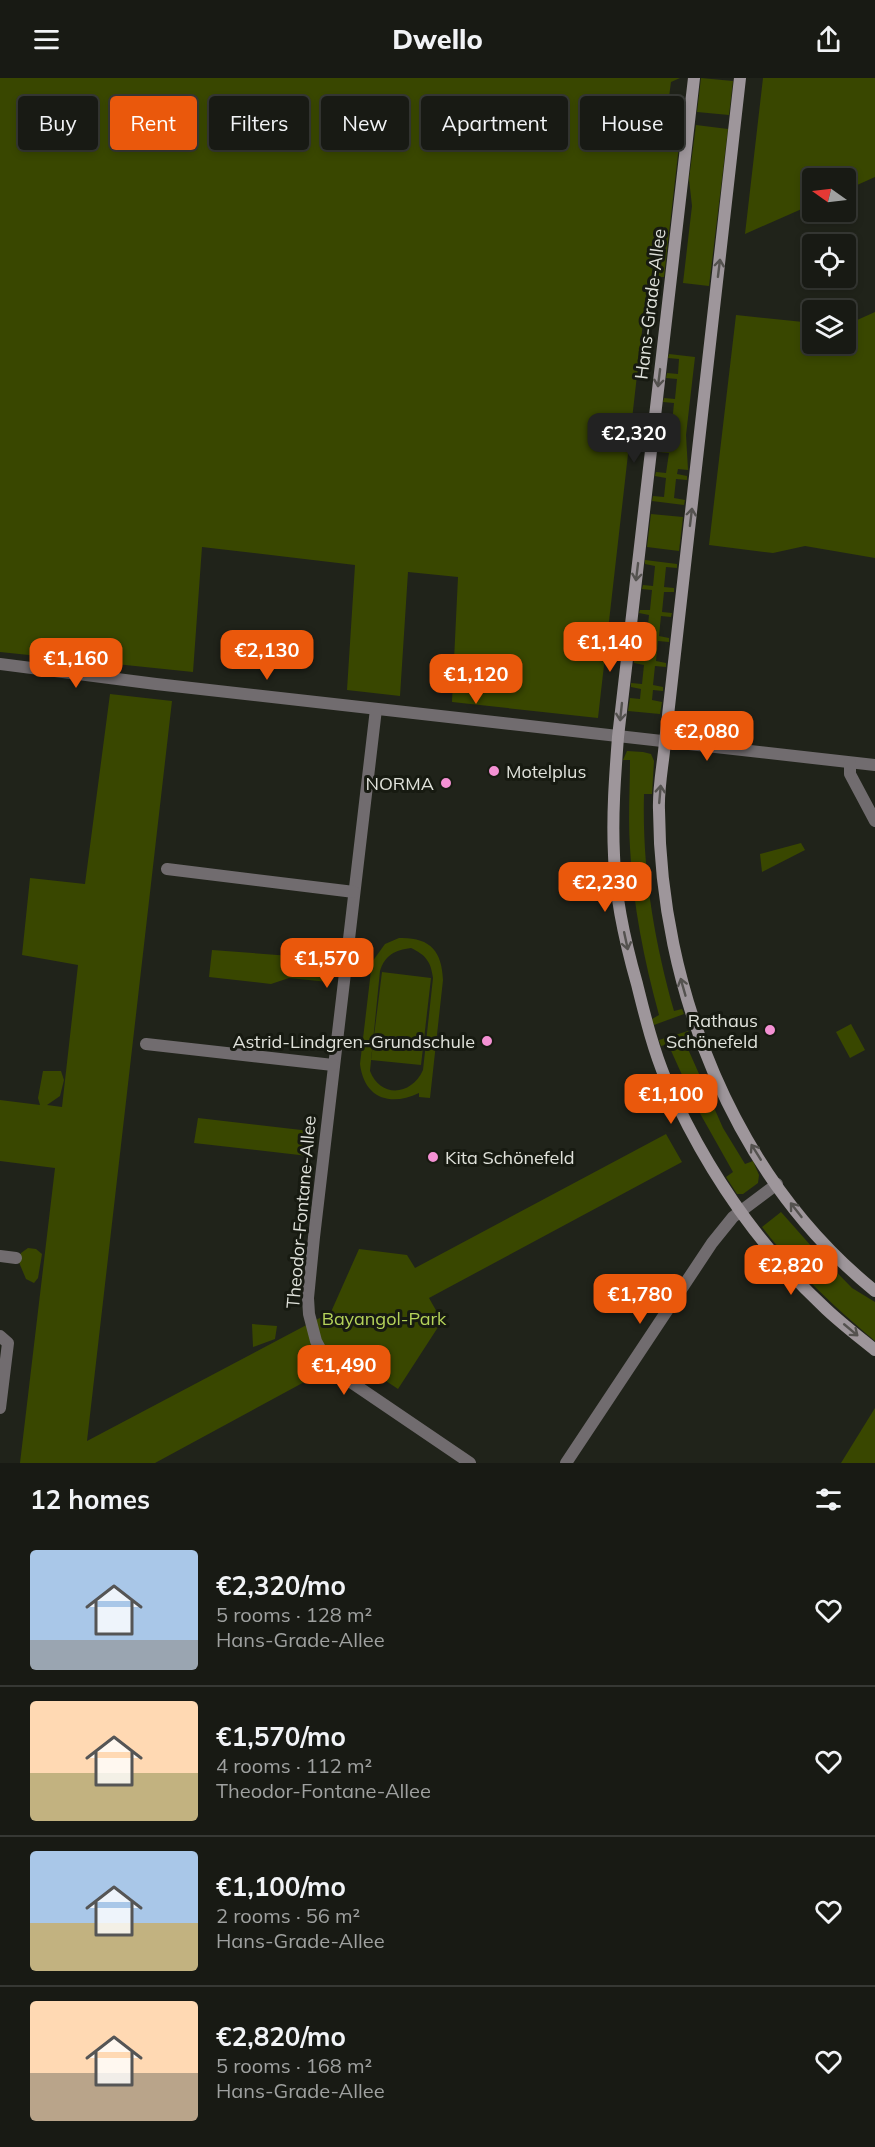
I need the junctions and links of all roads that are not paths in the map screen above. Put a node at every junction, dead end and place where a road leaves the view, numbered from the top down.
1 (694, 78) edge
2 (740, 78) edge
3 (0, 664) edge
4 (376, 709) junction
5 (618, 737) junction
6 (665, 742) junction
7 (850, 763) junction
8 (875, 765) edge
9 (875, 821) edge
10 (166, 869) dead end
11 (354, 892) junction
12 (146, 1044) dead end
13 (333, 1065) junction
14 (777, 1184) junction
15 (740, 1211) junction
16 (0, 1256) edge
17 (16, 1258) dead end
18 (875, 1291) edge
19 (0, 1336) edge
20 (875, 1350) edge
21 (0, 1408) edge
22 (470, 1463) edge
23 (566, 1463) edge

1 -> 5 street, Hans-Grade-Allee
6 -> 2 street
3 - 4 street
4 - 5 street
4 - 11 street, Theodor-Fontane-Allee
5 - 6 street
5 -> 15 street, Hans-Grade-Allee
6 - 7 street
14 -> 6 street
7 - 8 street
7 - 9 street
10 - 11 street
11 - 13 street, Theodor-Fontane-Allee
12 - 13 street
13 - 22 street, Theodor-Fontane-Allee
14 - 15 street
18 -> 14 street
15 -> 20 street, Hans-Grade-Allee
15 - 23 street
16 - 17 street
19 - 21 street

